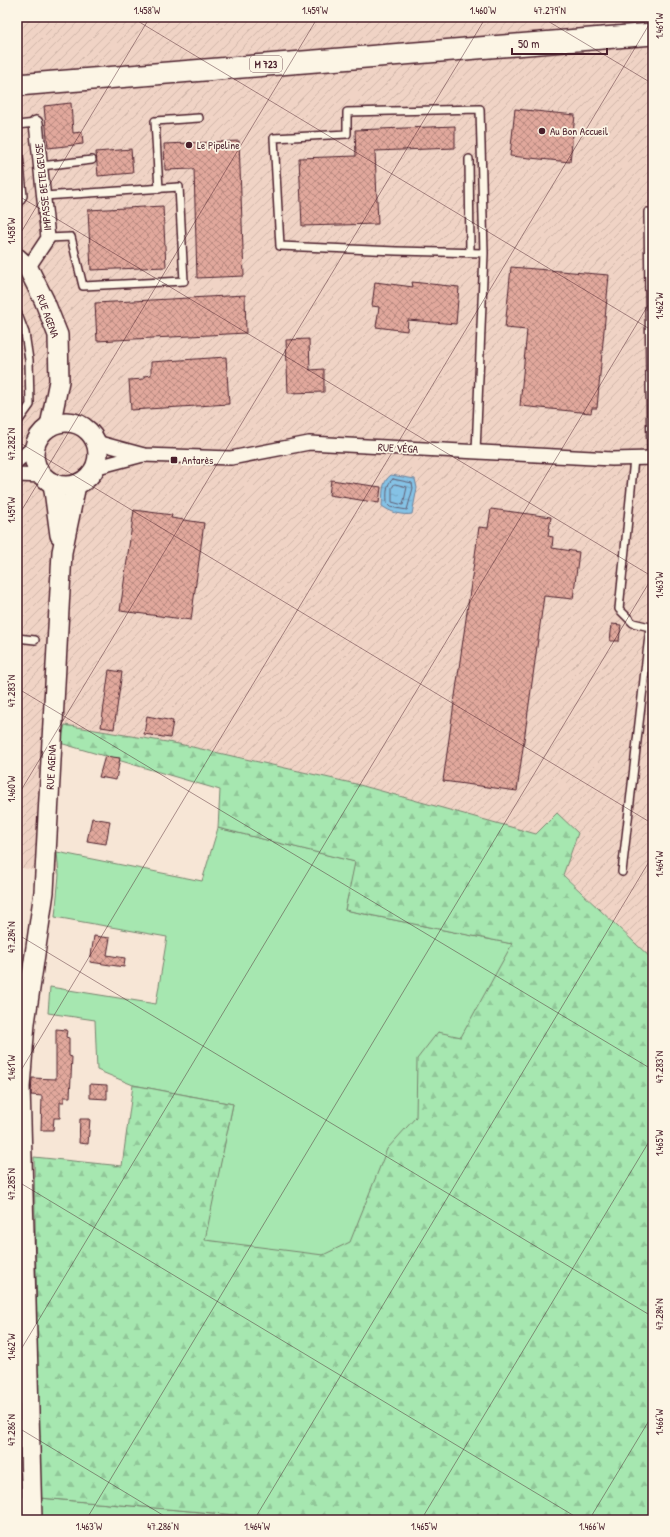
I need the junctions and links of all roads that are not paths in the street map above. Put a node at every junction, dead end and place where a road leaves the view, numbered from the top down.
1 (653, 34) edge
2 (17, 85) edge
3 (199, 118) dead end
4 (36, 123) joint
5 (17, 125) edge
6 (17, 134) edge
7 (469, 159) dead end
8 (92, 160) dead end
9 (41, 166) junction
10 (159, 189) junction
11 (44, 196) junction
12 (17, 205) edge
13 (648, 212) dead end
14 (48, 238) junction
15 (470, 252) junction
16 (484, 252) junction
17 (23, 263) edge
18 (18, 316) edge
19 (59, 381) junction
20 (18, 418) edge
21 (79, 424) junction
22 (50, 426) junction
23 (96, 442) junction
24 (35, 446) junction
25 (476, 452) junction
26 (144, 455) junction
27 (652, 458) edge
28 (634, 459) junction
29 (17, 461) edge
30 (94, 468) junction
31 (17, 475) edge
32 (48, 480) junction
33 (76, 485) junction
34 (62, 552) junction
35 (652, 627) edge
36 (17, 638) edge
37 (35, 640) dead end
38 (622, 872) dead end
39 (24, 980) edge
40 (32, 1520) edge

1 - 2 main road, M 723
3 - 10 lane
4 - 5 lane
4 - 9 street, IMPASSE BETELGEUSE
6 - 12 lane
7 - 15 lane
8 - 9 lane
9 - 11 street, IMPASSE BETELGEUSE
10 - 11 lane
10 - 14 lane
11 - 14 street, IMPASSE BETELGEUSE
13 - 27 lane
14 - 17 street, IMPASSE BETELGEUSE
15 - 16 lane
15 - 16 lane
16 - 25 lane
17 - 19 main road, RUE AGENA
18 - 20 lane
19 - 21 main road, RUE AGENA
19 - 22 main road, RUE AGENA
21 - 22 main road
21 - 23 main road
22 - 24 main road
23 - 26 street, RUE VÉGA
23 - 30 main road
24 - 29 street
24 - 32 main road
25 - 26 street, RUE VÉGA
25 - 28 street, RUE VÉGA
26 - 30 street, RUE VÉGA
27 - 28 street, RUE VÉGA
28 - 35 lane
30 - 33 main road
31 - 32 street
32 - 33 main road
32 - 34 main road, RUE AGENA
33 - 34 main road, RUE AGENA
34 - 39 main road, RUE AGENA
35 - 38 lane
36 - 37 lane
39 - 40 main road, RUE AGENA

